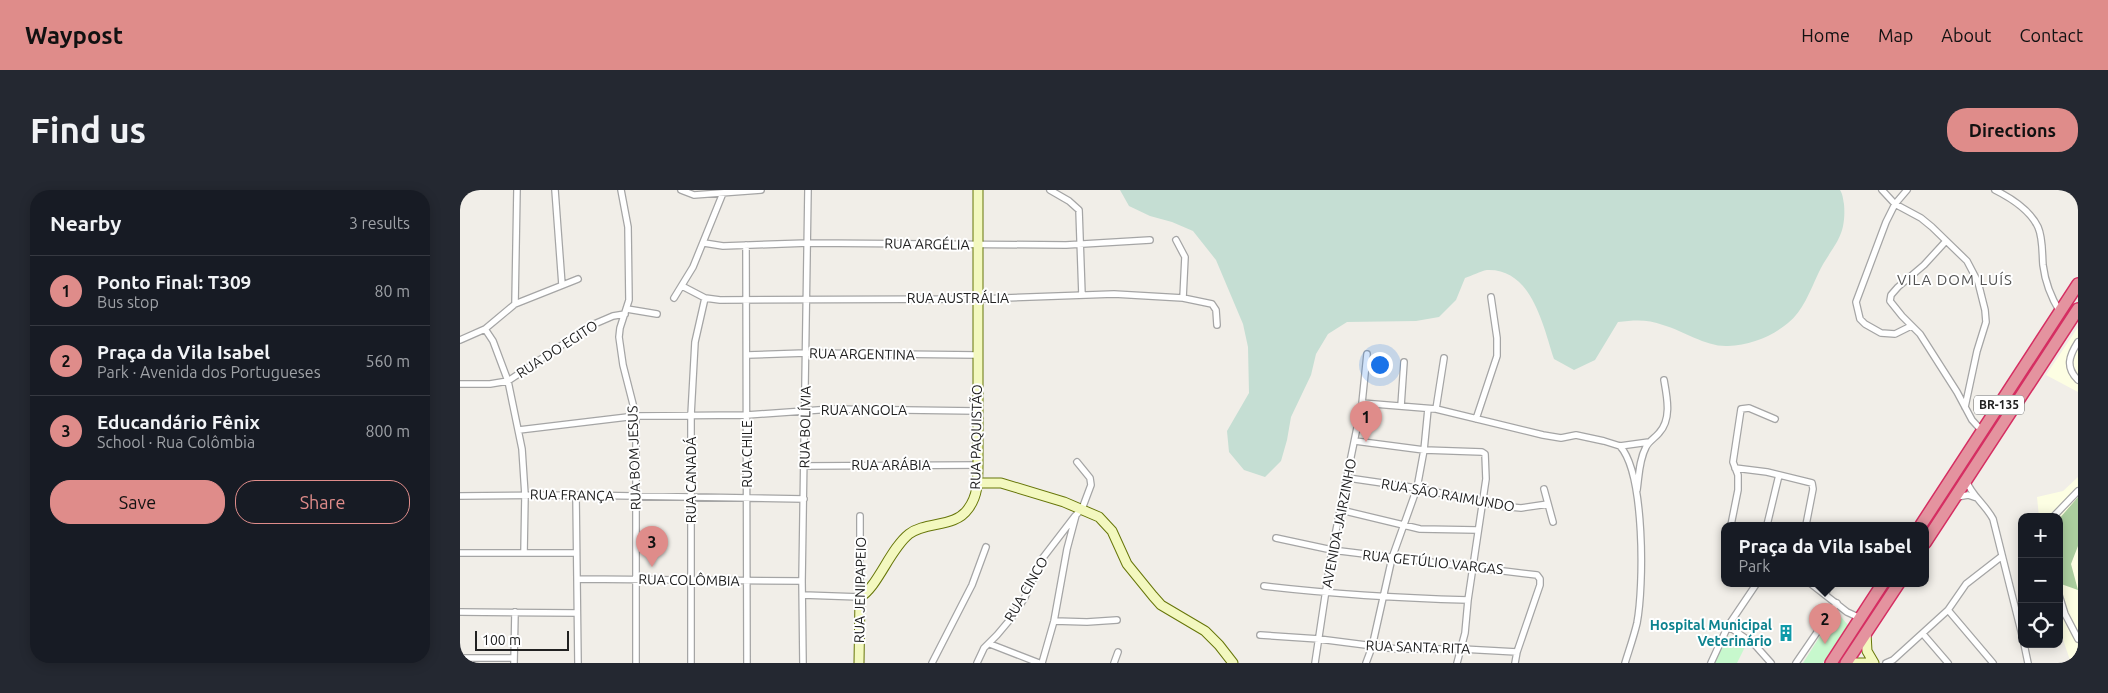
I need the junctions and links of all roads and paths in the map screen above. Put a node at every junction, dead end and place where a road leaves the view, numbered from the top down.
1 (517, 190) edge
2 (555, 190) edge
3 (621, 190) edge
4 (681, 190) edge
5 (761, 190) edge
6 (808, 190) edge
7 (978, 190) edge
8 (1050, 190) edge
9 (1882, 190) edge
10 (1907, 190) edge
11 (1995, 190) edge
12 (723, 193) junction
13 (1895, 204) junction
14 (1150, 240) dead end
15 (1176, 240) dead end
16 (1946, 241) junction
17 (704, 243) junction
18 (808, 243) junction
19 (977, 244) junction
20 (1079, 244) junction
21 (746, 245) junction
22 (578, 279) dead end
23 (2078, 284) edge
24 (562, 285) junction
25 (682, 286) junction
26 (1082, 295) junction
27 (1492, 296) dead end
28 (674, 298) dead end
29 (706, 298) junction
30 (1183, 298) junction
31 (807, 299) junction
32 (978, 299) junction
33 (747, 300) junction
34 (515, 304) junction
35 (2078, 309) edge
36 (626, 312) junction
37 (2060, 312) junction
38 (657, 314) dead end
39 (1217, 325) dead end
40 (1911, 326) junction
41 (485, 329) junction
42 (460, 340) edge
43 (2078, 342) edge
44 (806, 353) junction
45 (1367, 354) dead end
46 (978, 355) junction
47 (747, 356) junction
48 (1444, 358) dead end
49 (1404, 362) dead end
50 (1664, 380) dead end
51 (2078, 380) edge
52 (508, 381) junction
53 (460, 384) edge
54 (1362, 403) junction
55 (1401, 406) junction
56 (1965, 407) junction
57 (1428, 409) junction
58 (1436, 409) junction
59 (977, 410) junction
60 (805, 411) junction
61 (691, 415) junction
62 (747, 415) junction
63 (636, 416) junction
64 (1476, 419) junction
65 (1775, 419) dead end
66 (519, 430) junction
67 (1982, 432) junction
68 (1355, 441) junction
69 (1649, 442) junction
70 (1620, 446) junction
71 (1424, 450) junction
72 (1077, 462) dead end
73 (978, 465) junction
74 (804, 466) junction
75 (1736, 468) junction
76 (1780, 475) junction
77 (1968, 477) junction
78 (1348, 478) junction
79 (978, 483) junction
80 (1417, 488) junction
81 (1544, 489) dead end
82 (2078, 491) edge
83 (1636, 494) junction
84 (525, 495) junction
85 (576, 495) junction
86 (460, 496) edge
87 (637, 496) junction
88 (1955, 497) junction
89 (692, 498) junction
90 (747, 498) junction
91 (804, 499) junction
92 (1979, 499) junction
93 (1482, 502) junction
94 (1548, 504) junction
95 (1341, 510) junction
96 (1079, 512) junction
97 (2057, 513) edge
98 (860, 516) dead end
99 (1553, 522) dead end
100 (1732, 522) edge
101 (1768, 522) edge
102 (1807, 522) edge
103 (1923, 522) edge
104 (1402, 526) junction
105 (1477, 530) junction
106 (1929, 537) edge
107 (1276, 538) dead end
108 (986, 547) dead end
109 (1332, 550) junction
110 (460, 553) edge
111 (524, 553) junction
112 (576, 553) junction
113 (2002, 556) junction
114 (1392, 558) junction
115 (1473, 567) junction
116 (577, 578) junction
117 (636, 579) junction
118 (691, 580) junction
119 (747, 580) junction
120 (802, 581) junction
121 (1264, 586) dead end
122 (1754, 587) edge
123 (1816, 587) edge
124 (1827, 587) edge
125 (1880, 587) edge
126 (1896, 587) edge
127 (1325, 593) junction
128 (1826, 594) junction
129 (803, 595) junction
130 (860, 596) junction
131 (1384, 598) junction
132 (1468, 600) junction
133 (2062, 603) edge
134 (1837, 604) junction
135 (1948, 610) junction
136 (460, 612) edge
137 (515, 612) junction
138 (1847, 612) junction
139 (577, 613) junction
140 (2018, 619) edge
141 (1117, 620) dead end
142 (1054, 621) junction
143 (1858, 622) junction
144 (1728, 626) junction
145 (1866, 632) junction
146 (1923, 634) junction
147 (1260, 635) dead end
148 (1319, 639) junction
149 (2078, 639) edge
150 (990, 644) junction
151 (1372, 647) junction
152 (1462, 648) junction
153 (2025, 648) edge
154 (1118, 652) dead end
155 (1517, 652) junction
156 (460, 658) edge
157 (514, 660) edge
158 (578, 663) edge
159 (636, 663) edge
160 (691, 663) edge
161 (747, 663) edge
162 (803, 663) edge
163 (859, 663) edge
164 (932, 663) edge
165 (977, 663) edge
166 (1041, 663) edge
167 (1114, 663) edge
168 (1233, 663) edge
169 (1315, 663) edge
170 (1366, 663) edge
171 (1457, 663) edge
172 (1515, 663) edge
173 (1624, 663) edge
174 (1711, 663) edge
175 (1770, 663) edge
176 (1796, 663) edge
177 (1831, 663) edge
178 (1846, 663) edge
179 (1855, 663) edge
180 (1872, 663) edge
181 (1886, 663) edge
182 (1948, 663) edge
183 (1993, 663) edge
184 (2028, 663) edge

1 - 34 street
2 - 24 street
3 - 36 street, RUA BOM JESUS
4 - 12 street
5 - 12 street
6 - 18 street, RUA BOLÍVIA
7 - 19 street, RUA PAQUISTÃO
8 - 20 street
9 - 13 street
10 - 13 street
11 - 37 street
12 - 17 street
13 - 16 street
13 - 40 street
14 - 20 street, RUA ARGÉLIA
15 - 30 street
16 - 40 street
16 - 56 street
17 - 21 street, RUA ARGÉLIA
17 - 25 street
18 - 19 street, RUA ARGÉLIA
18 - 21 street, RUA ARGÉLIA
18 - 31 street, RUA BOLÍVIA
19 - 20 street, RUA ARGÉLIA
19 - 32 street, RUA PAQUISTÃO
20 - 26 street
21 - 33 street, RUA CHILE
22 - 24 street
23 - 37 highway, BR-135
24 - 34 street
25 - 28 street
25 - 29 street, RUA AUSTRÁLIA
26 - 30 street, RUA AUSTRÁLIA
26 - 32 street, RUA AUSTRÁLIA
27 - 64 street
29 - 33 street, RUA AUSTRÁLIA
29 - 61 street, RUA CANADÁ
30 - 39 street, RUA AUSTRÁLIA
31 - 32 street, RUA AUSTRÁLIA
31 - 33 street, RUA AUSTRÁLIA
31 - 44 street, RUA BOLÍVIA
32 - 46 street, RUA PAQUISTÃO
33 - 47 street, RUA CHILE
34 - 41 street
35 - 77 highway, BR-135
36 - 38 street
36 - 52 street, RUA DO EGITO
36 - 63 street, RUA BOM JESUS
37 - 67 highway, BR-135
40 - 56 street
41 - 42 street
41 - 52 street
43 - 51 street
44 - 46 street, RUA ARGENTINA
44 - 47 street, RUA ARGENTINA
44 - 60 street, RUA BOLÍVIA
45 - 54 street, AVENIDA JAIRZINHO
46 - 59 street, RUA PAQUISTÃO
47 - 62 street, RUA CHILE
48 - 58 street
49 - 55 street
50 - 69 street
52 - 53 street, RUA DO EGITO
52 - 66 street
54 - 55 street
54 - 68 street, AVENIDA JAIRZINHO
55 - 57 street
56 - 67 street
57 - 58 street
57 - 71 street
58 - 64 street
59 - 60 street, RUA ANGOLA
59 - 73 street, RUA PAQUISTÃO
60 - 62 street, RUA ANGOLA
60 - 74 street, RUA BOLÍVIA
61 - 62 street, RUA ANGOLA
61 - 63 street, RUA ANGOLA
61 - 89 street, RUA CANADÁ
62 - 90 street, RUA CHILE
63 - 66 street, RUA ANGOLA
63 - 87 street, RUA BOM JESUS
64 - 70 street
65 - 75 street
66 - 84 street
67 - 77 highway
67 - 103 highway, BR-135
68 - 71 street
68 - 78 street, AVENIDA JAIRZINHO
69 - 70 street
69 - 83 street
70 - 83 street
71 - 80 street
71 - 93 street
72 - 96 street
73 - 74 street, RUA ARÁBIA
73 - 79 street, RUA PAQUISTÃO
74 - 91 street, RUA BOLÍVIA
75 - 76 street
75 - 100 street
76 - 101 street
76 - 102 street
77 - 88 highway, BR-135
77 - 92 street
78 - 80 street, RUA SÃO RAIMUNDO
78 - 95 street, AVENIDA JAIRZINHO
79 - 96 street
79 - 130 street, RUA PAQUISTÃO
80 - 93 street, RUA SÃO RAIMUNDO
80 - 104 street
81 - 94 street
82 - 97 street
83 - 173 street
84 - 85 street, RUA FRANÇA
84 - 86 street, RUA FRANÇA
84 - 111 street
85 - 87 street, RUA FRANÇA
85 - 112 street
87 - 89 street, RUA FRANÇA
87 - 117 street, RUA BOM JESUS
88 - 92 street
88 - 106 highway, BR-135
89 - 90 street, RUA FRANÇA
89 - 118 street, RUA CANADÁ
90 - 91 street, RUA FRANÇA
90 - 119 street, RUA CHILE
91 - 120 street, RUA BOLÍVIA
92 - 113 street
93 - 94 street, RUA SÃO RAIMUNDO
93 - 105 street
94 - 99 street
95 - 104 street
95 - 109 street, AVENIDA JAIRZINHO
96 - 142 street
96 - 150 street, RUA CINCO
96 - 168 street
98 - 130 street, RUA JENIPAPEIO
104 - 105 street
104 - 114 street
105 - 115 street
107 - 109 street, RUA GETÚLIO VARGAS
108 - 164 street
109 - 114 street, RUA GETÚLIO VARGAS
109 - 127 street, AVENIDA JAIRZINHO
110 - 111 street
111 - 112 street
112 - 116 street
113 - 135 street
113 - 140 street
114 - 115 street, RUA GETÚLIO VARGAS
114 - 131 street
115 - 132 street
115 - 155 street, RUA GETÚLIO VARGAS
116 - 117 street, RUA COLÔMBIA
116 - 139 street
117 - 118 street, RUA COLÔMBIA
117 - 159 street, RUA BOM JESUS
118 - 119 street, RUA COLÔMBIA
118 - 160 street, RUA CANADÁ
119 - 120 street, RUA COLÔMBIA
119 - 161 street, RUA CHILE
120 - 129 street, RUA BOLÍVIA
121 - 127 street
122 - 144 street
123 - 128 street
124 - 128 street
125 - 143 highway
126 - 145 highway
127 - 131 street
127 - 148 street, AVENIDA JAIRZINHO
128 - 134 street
129 - 130 street
129 - 162 street, RUA BOLÍVIA
130 - 163 street, RUA JENIPAPEIO
131 - 132 street
131 - 151 street
132 - 152 street
133 - 149 street
134 - 138 street
134 - 176 street
135 - 146 street
135 - 183 street
136 - 137 street
137 - 139 street
137 - 157 street
138 - 143 street
138 - 143 street
139 - 158 street
141 - 142 street
142 - 166 street
143 - 177 highway
144 - 174 street
144 - 175 street
145 - 178 highway
145 - 180 street
146 - 181 street
146 - 182 street
147 - 148 street, RUA SANTA RITA
148 - 151 street, RUA SANTA RITA
148 - 169 street, AVENIDA JAIRZINHO
150 - 165 street, RUA CINCO
150 - 166 street
151 - 152 street, RUA SANTA RITA
151 - 170 street
152 - 155 street, RUA SANTA RITA
152 - 171 street
153 - 184 street
154 - 167 street
155 - 172 street
156 - 157 street
179 - 180 street

